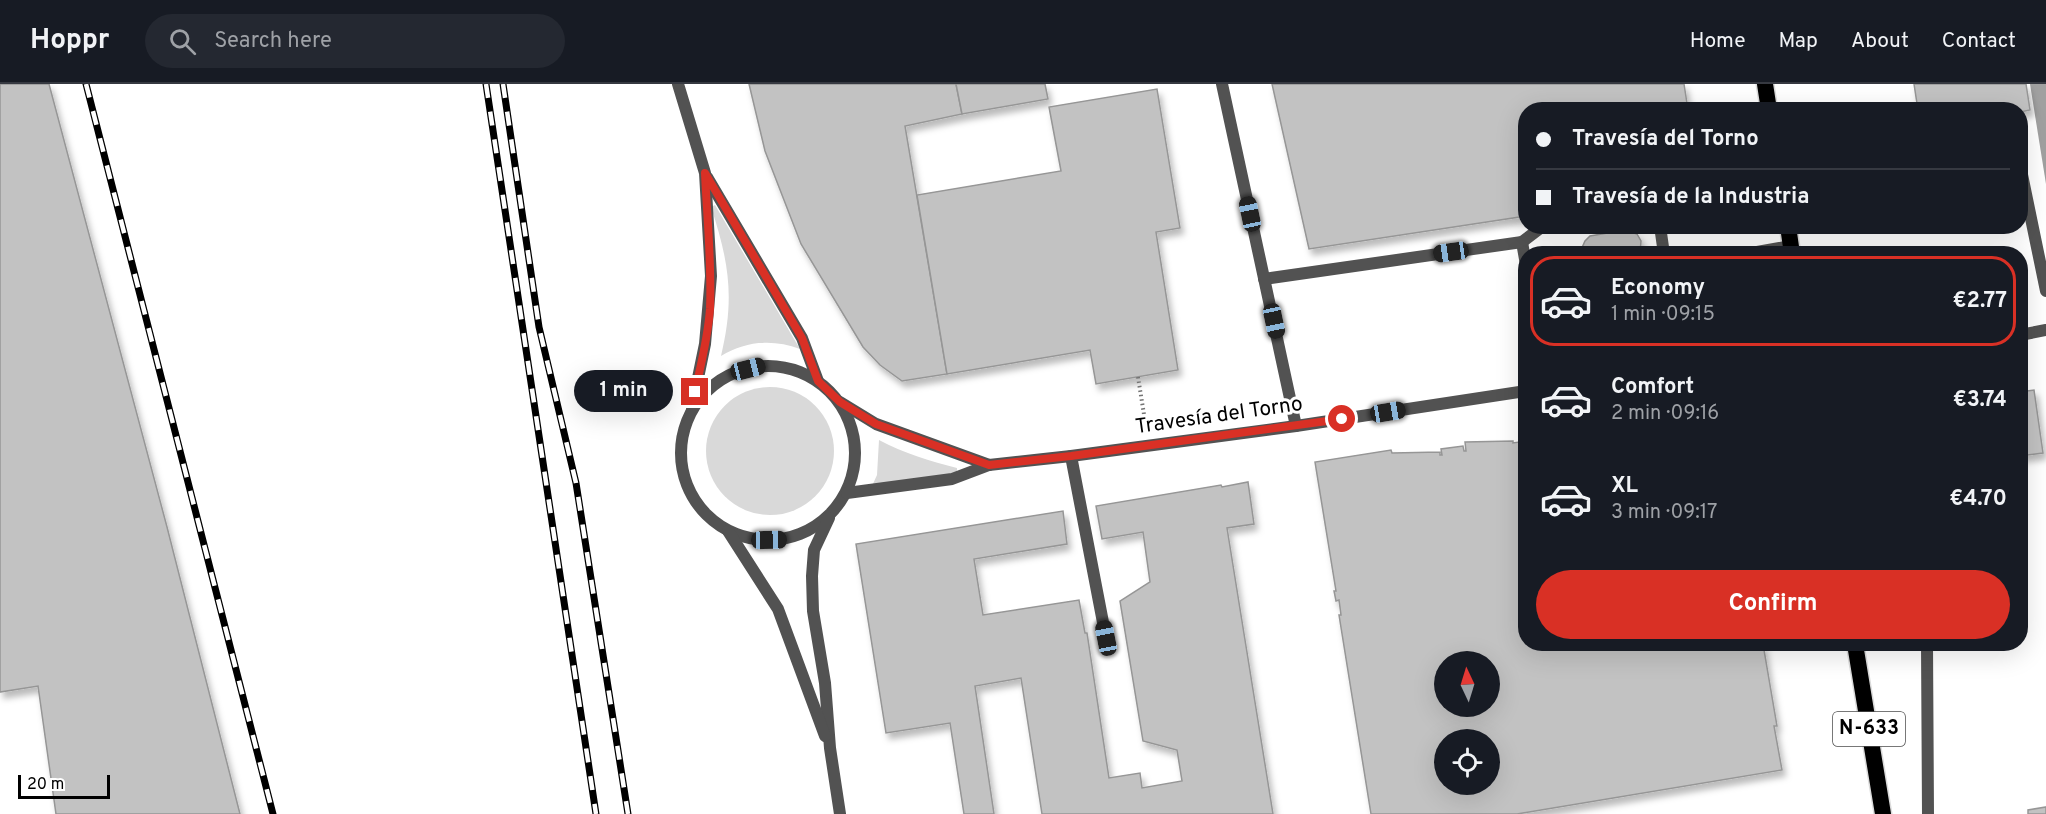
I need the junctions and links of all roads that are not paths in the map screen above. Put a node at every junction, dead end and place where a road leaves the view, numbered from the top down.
1 (678, 84) edge
2 (1222, 84) edge
3 (1765, 84) edge
4 (1768, 102) edge
5 (705, 173) junction
6 (2028, 204) edge
7 (1532, 234) edge
8 (1521, 242) junction
9 (1522, 246) edge
10 (1264, 279) junction
11 (2046, 291) edge
12 (2046, 330) edge
13 (2028, 333) edge
14 (818, 381) junction
15 (1518, 393) edge
16 (840, 402) junction
17 (690, 412) junction
18 (1296, 426) junction
19 (1071, 456) junction
20 (989, 465) junction
21 (847, 493) junction
22 (832, 514) junction
23 (728, 531) junction
24 (1106, 638) dead end
25 (1856, 651) edge
26 (1927, 651) edge
27 (830, 748) junction
28 (840, 814) edge
29 (1883, 814) edge
30 (1928, 814) edge

1 - 5 street
2 - 10 street
3 - 4 highway
5 - 14 street
5 - 17 street
6 - 11 street
7 - 8 street
8 - 9 street
8 - 10 street
10 - 18 street
12 - 13 street
14 - 16 street
14 - 17 street
15 - 18 street, Travesía del Torno
16 - 20 street, Travesía del Torno
16 - 21 street
17 - 23 street
18 - 19 street, Travesía del Torno
19 - 20 street, Travesía del Torno
19 - 24 street
20 - 21 street, Travesía del Torno
21 - 22 street
22 - 23 street
22 - 27 street
23 - 27 street
25 - 29 highway, N-633
26 - 30 street
27 - 28 street

